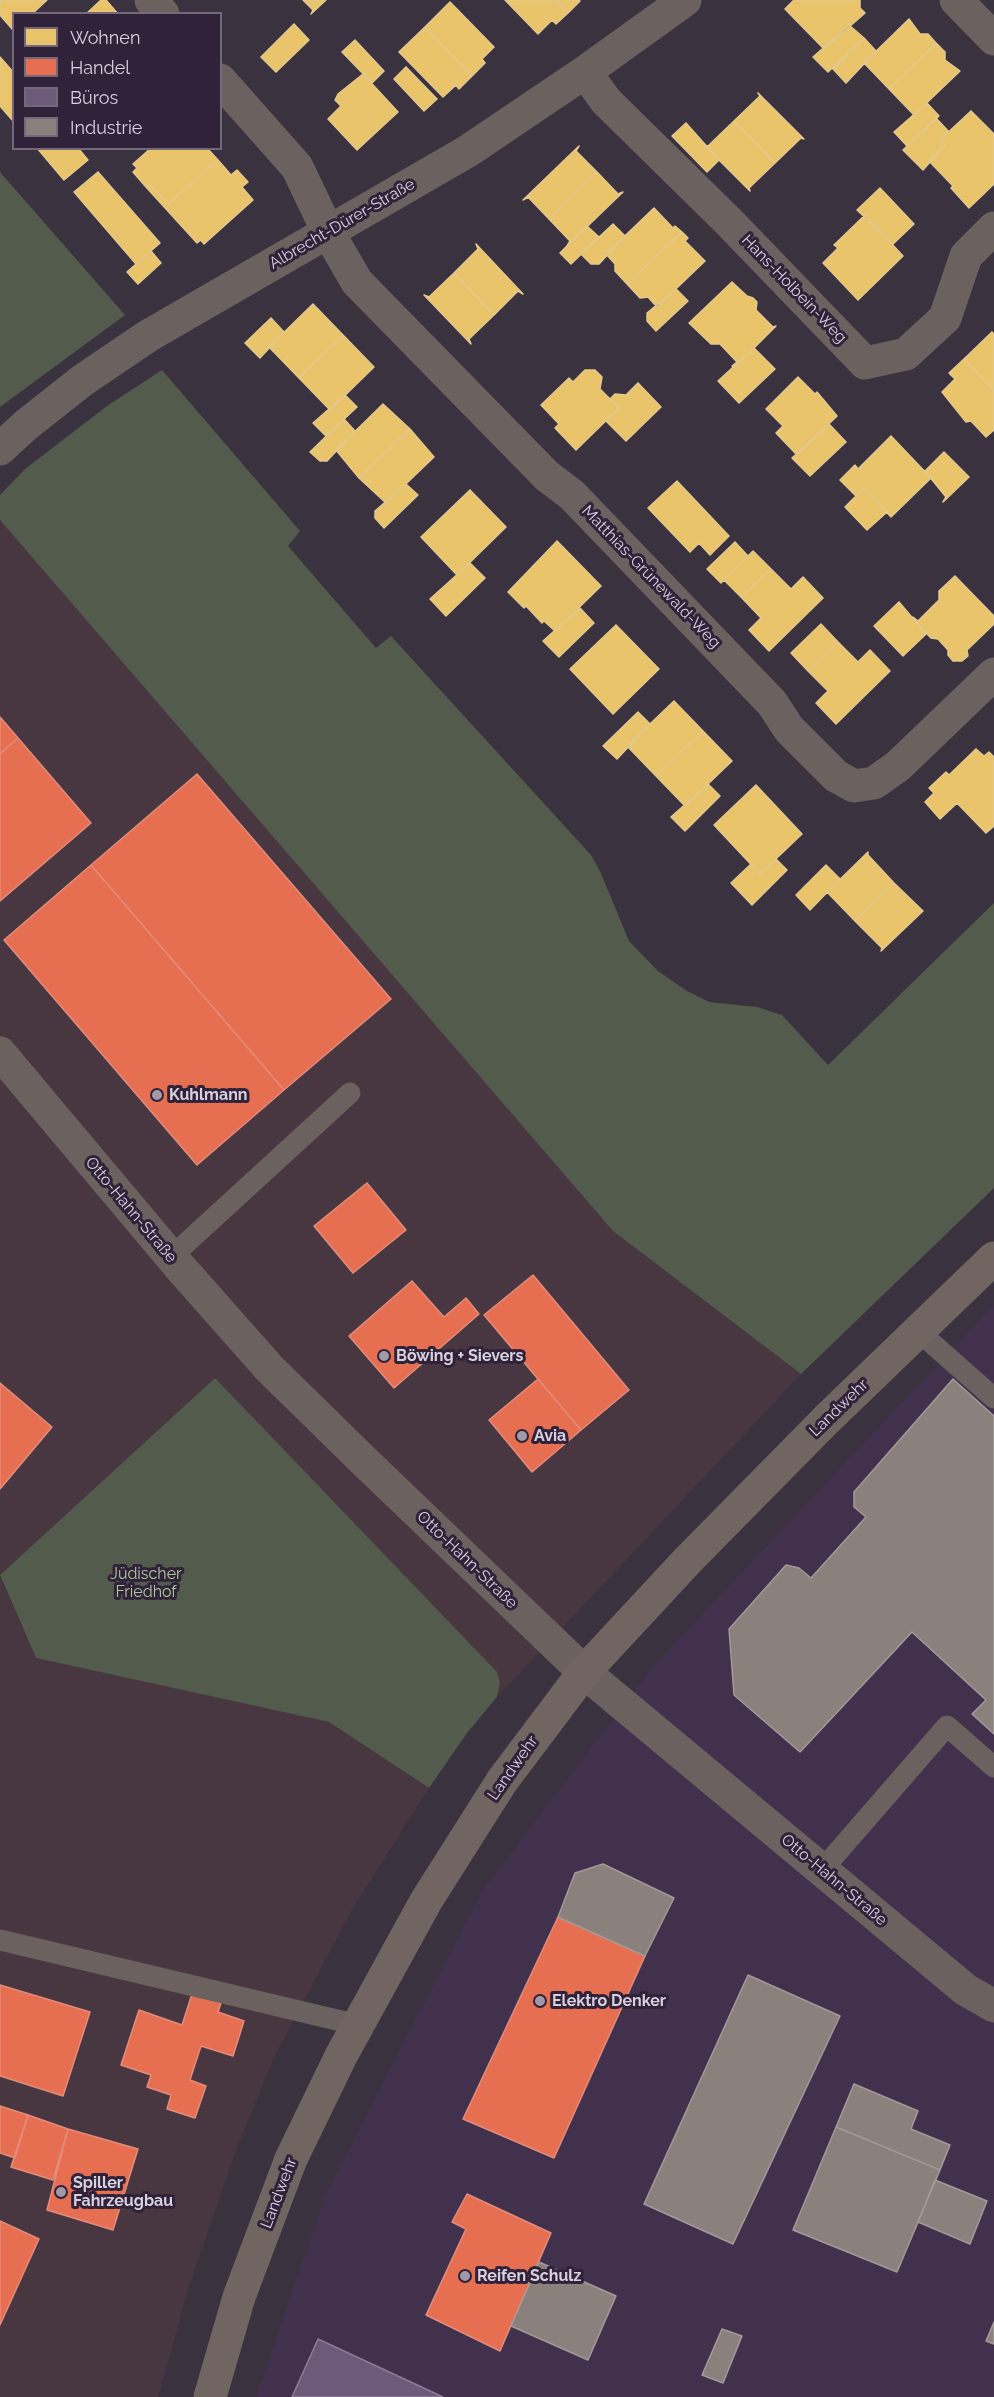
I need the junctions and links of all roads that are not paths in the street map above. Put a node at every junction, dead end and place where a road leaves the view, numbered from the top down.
1 (151, 0) edge
2 (685, 0) edge
3 (956, 0) edge
4 (161, 12) edge
5 (994, 39) edge
6 (585, 72) junction
7 (222, 82) edge
8 (994, 228) edge
9 (328, 232) junction
10 (0, 449) edge
11 (994, 674) edge
12 (0, 1053) edge
13 (350, 1093) dead end
14 (171, 1257) junction
15 (994, 1258) edge
16 (918, 1331) junction
17 (994, 1398) edge
18 (584, 1672) junction
19 (994, 1767) edge
20 (822, 1870) junction
21 (0, 1940) edge
22 (994, 2006) edge
23 (357, 2025) junction
24 (210, 2397) edge

1 - 4 street
2 - 6 street, Albrecht-Dürer-Straße
3 - 5 street
6 - 8 street, Hans-Holbein-Weg
6 - 9 street, Albrecht-Dürer-Straße
7 - 9 street, Matthias-Grünewald-Weg
9 - 10 street, Albrecht-Dürer-Straße
9 - 11 street, Matthias-Grünewald-Weg
12 - 14 street, Otto-Hahn-Straße
13 - 14 lane
14 - 18 street, Otto-Hahn-Straße
15 - 16 main road, Landwehr
16 - 17 lane
16 - 18 main road, Landwehr
18 - 20 street, Otto-Hahn-Straße
18 - 23 main road, Landwehr
19 - 20 lane
20 - 22 street, Otto-Hahn-Straße
21 - 23 lane
23 - 24 main road, Landwehr

